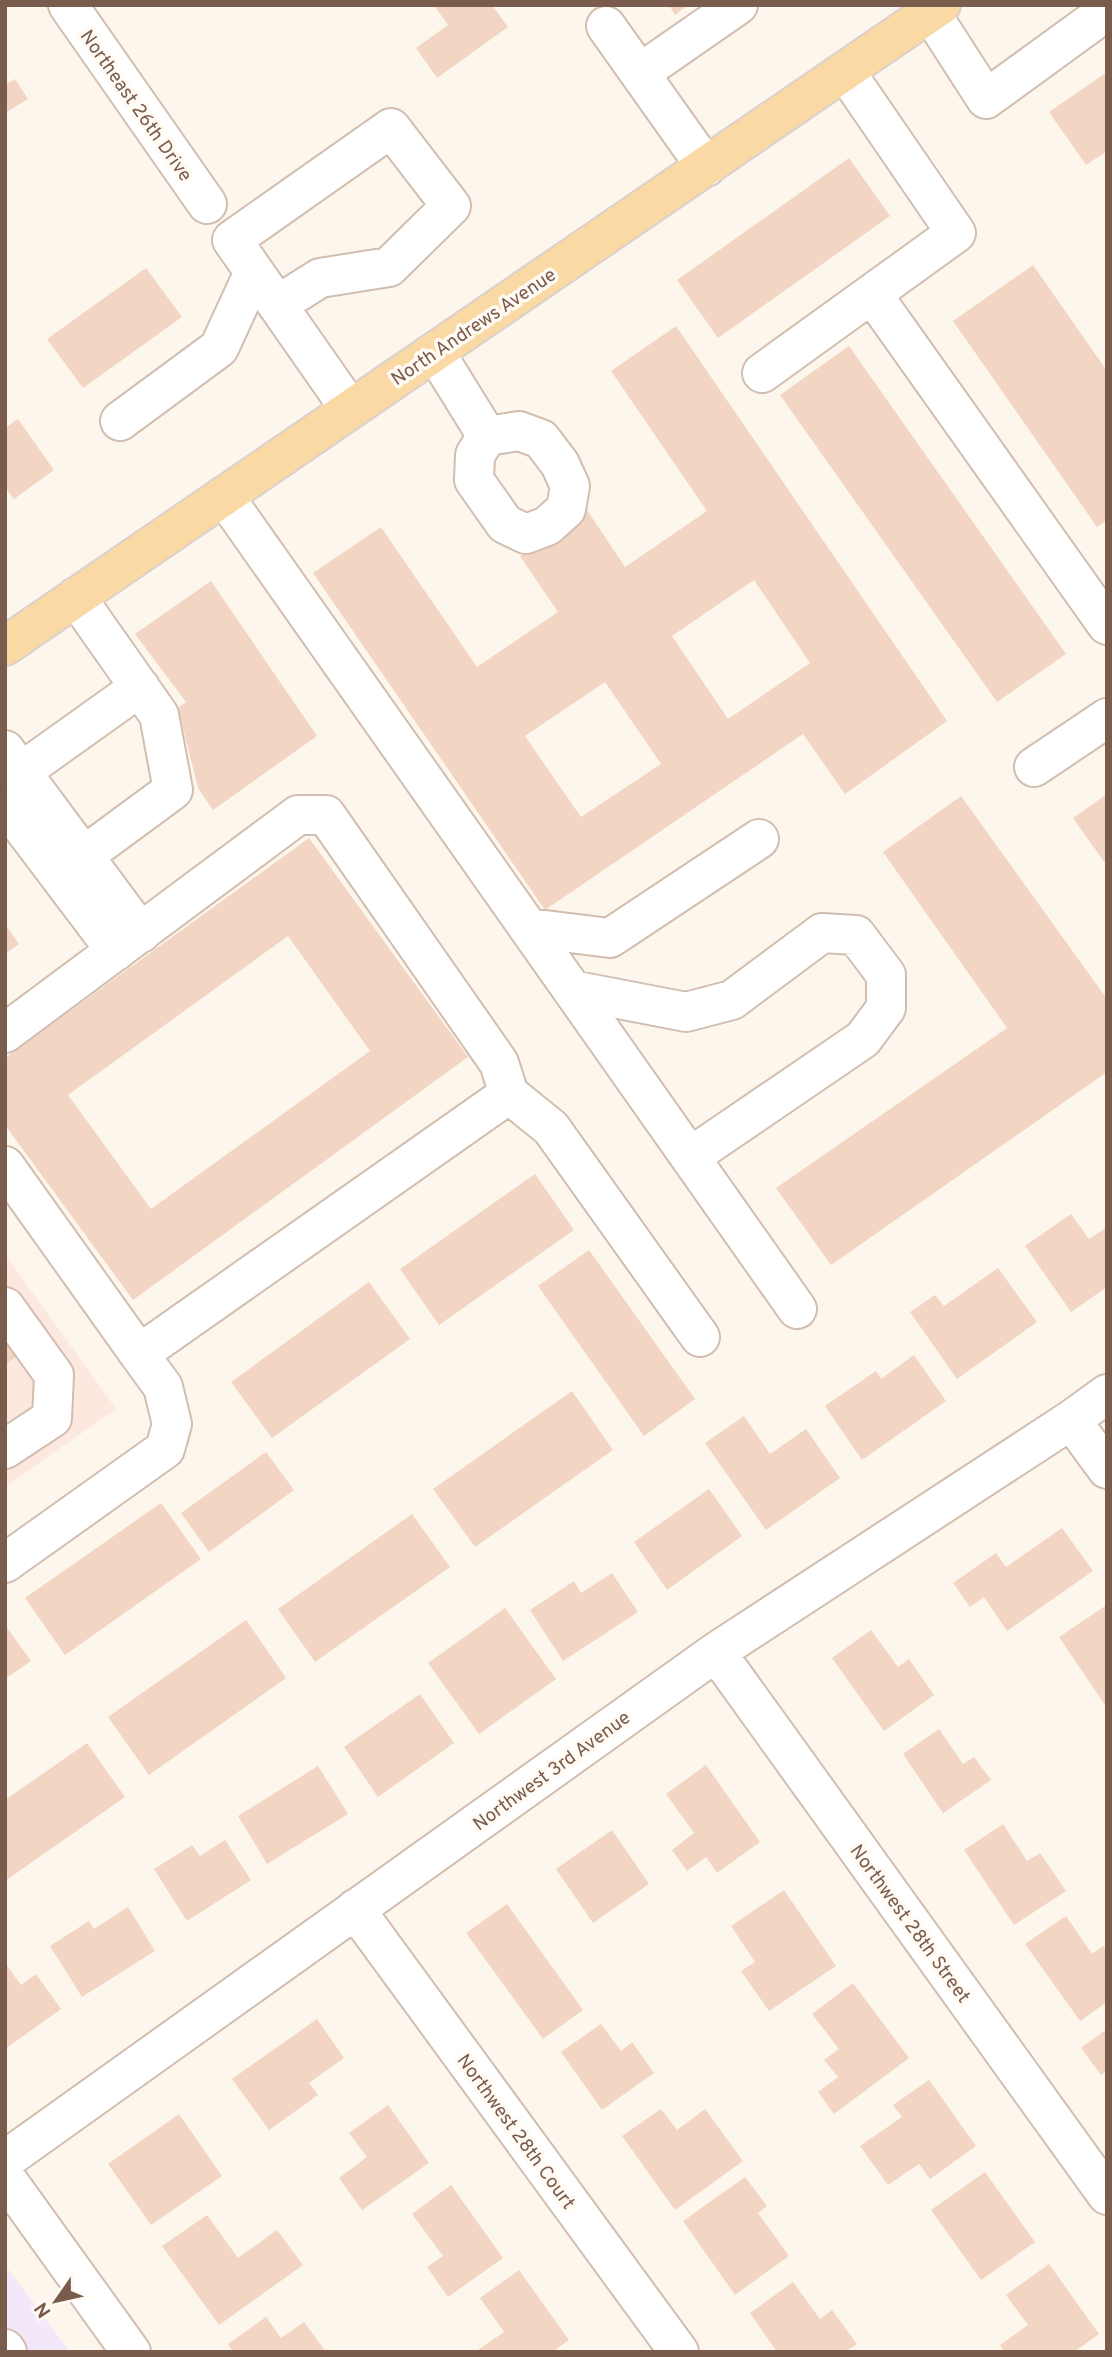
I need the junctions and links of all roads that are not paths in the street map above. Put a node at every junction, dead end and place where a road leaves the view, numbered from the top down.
1 (68, 5) edge
2 (738, 5) edge
3 (935, 9) edge
4 (1107, 11) edge
5 (607, 26) dead end
6 (845, 71) junction
7 (640, 73) junction
8 (706, 167) junction
9 (207, 204) dead end
10 (254, 272) junction
11 (872, 294) junction
12 (276, 304) junction
13 (435, 352) junction
14 (762, 373) dead end
15 (350, 410) junction
16 (120, 421) dead end
17 (487, 436) dead end
18 (224, 496) junction
19 (76, 597) junction
20 (1107, 625) edge
21 (6, 645) edge
22 (140, 687) junction
23 (1107, 718) edge
24 (1034, 768) dead end
25 (11, 775) edge
26 (758, 839) dead end
27 (71, 865) junction
28 (529, 928) junction
29 (129, 942) junction
30 (572, 990) junction
31 (5, 1033) edge
32 (509, 1094) junction
33 (691, 1157) junction
34 (5, 1166) edge
35 (5, 1307) edge
36 (797, 1308) dead end
37 (700, 1337) dead end
38 (139, 1354) junction
39 (1107, 1394) edge
40 (1071, 1420) junction
41 (5, 1449) edge
42 (1107, 1469) edge
43 (5, 1563) edge
44 (716, 1652) junction
45 (355, 1909) junction
46 (5, 2160) edge
47 (5, 2177) edge
48 (1107, 2194) edge
49 (131, 2352) edge
50 (678, 2352) edge

1 - 9 street, Northeast 26th Drive
2 - 7 street
3 - 4 street
3 - 6 main road, North Andrews Avenue
5 - 7 street
6 - 8 main road, North Andrews Avenue
6 - 11 street
7 - 8 street
8 - 13 main road, North Andrews Avenue
10 - 12 street
10 - 12 street
10 - 16 street
11 - 14 street
11 - 20 street
12 - 15 street
13 - 15 main road, North Andrews Avenue
13 - 17 street
15 - 18 main road, North Andrews Avenue
18 - 19 main road, North Andrews Avenue
18 - 28 street
19 - 21 main road, North Andrews Avenue
19 - 22 street
22 - 25 street
22 - 27 street
23 - 24 street
25 - 27 street
26 - 28 street
27 - 29 street
28 - 30 street
29 - 31 street
29 - 32 street
30 - 33 street
30 - 33 street
32 - 37 street
32 - 38 street
33 - 36 street
34 - 38 street
35 - 41 street
38 - 43 street
39 - 40 street, Northwest 3rd Avenue
40 - 42 street
40 - 44 street, Northwest 3rd Avenue
44 - 45 street, Northwest 3rd Avenue
44 - 48 street, Northwest 28th Street
45 - 46 street, Northwest 3rd Avenue
45 - 50 street, Northwest 28th Court
47 - 49 street

